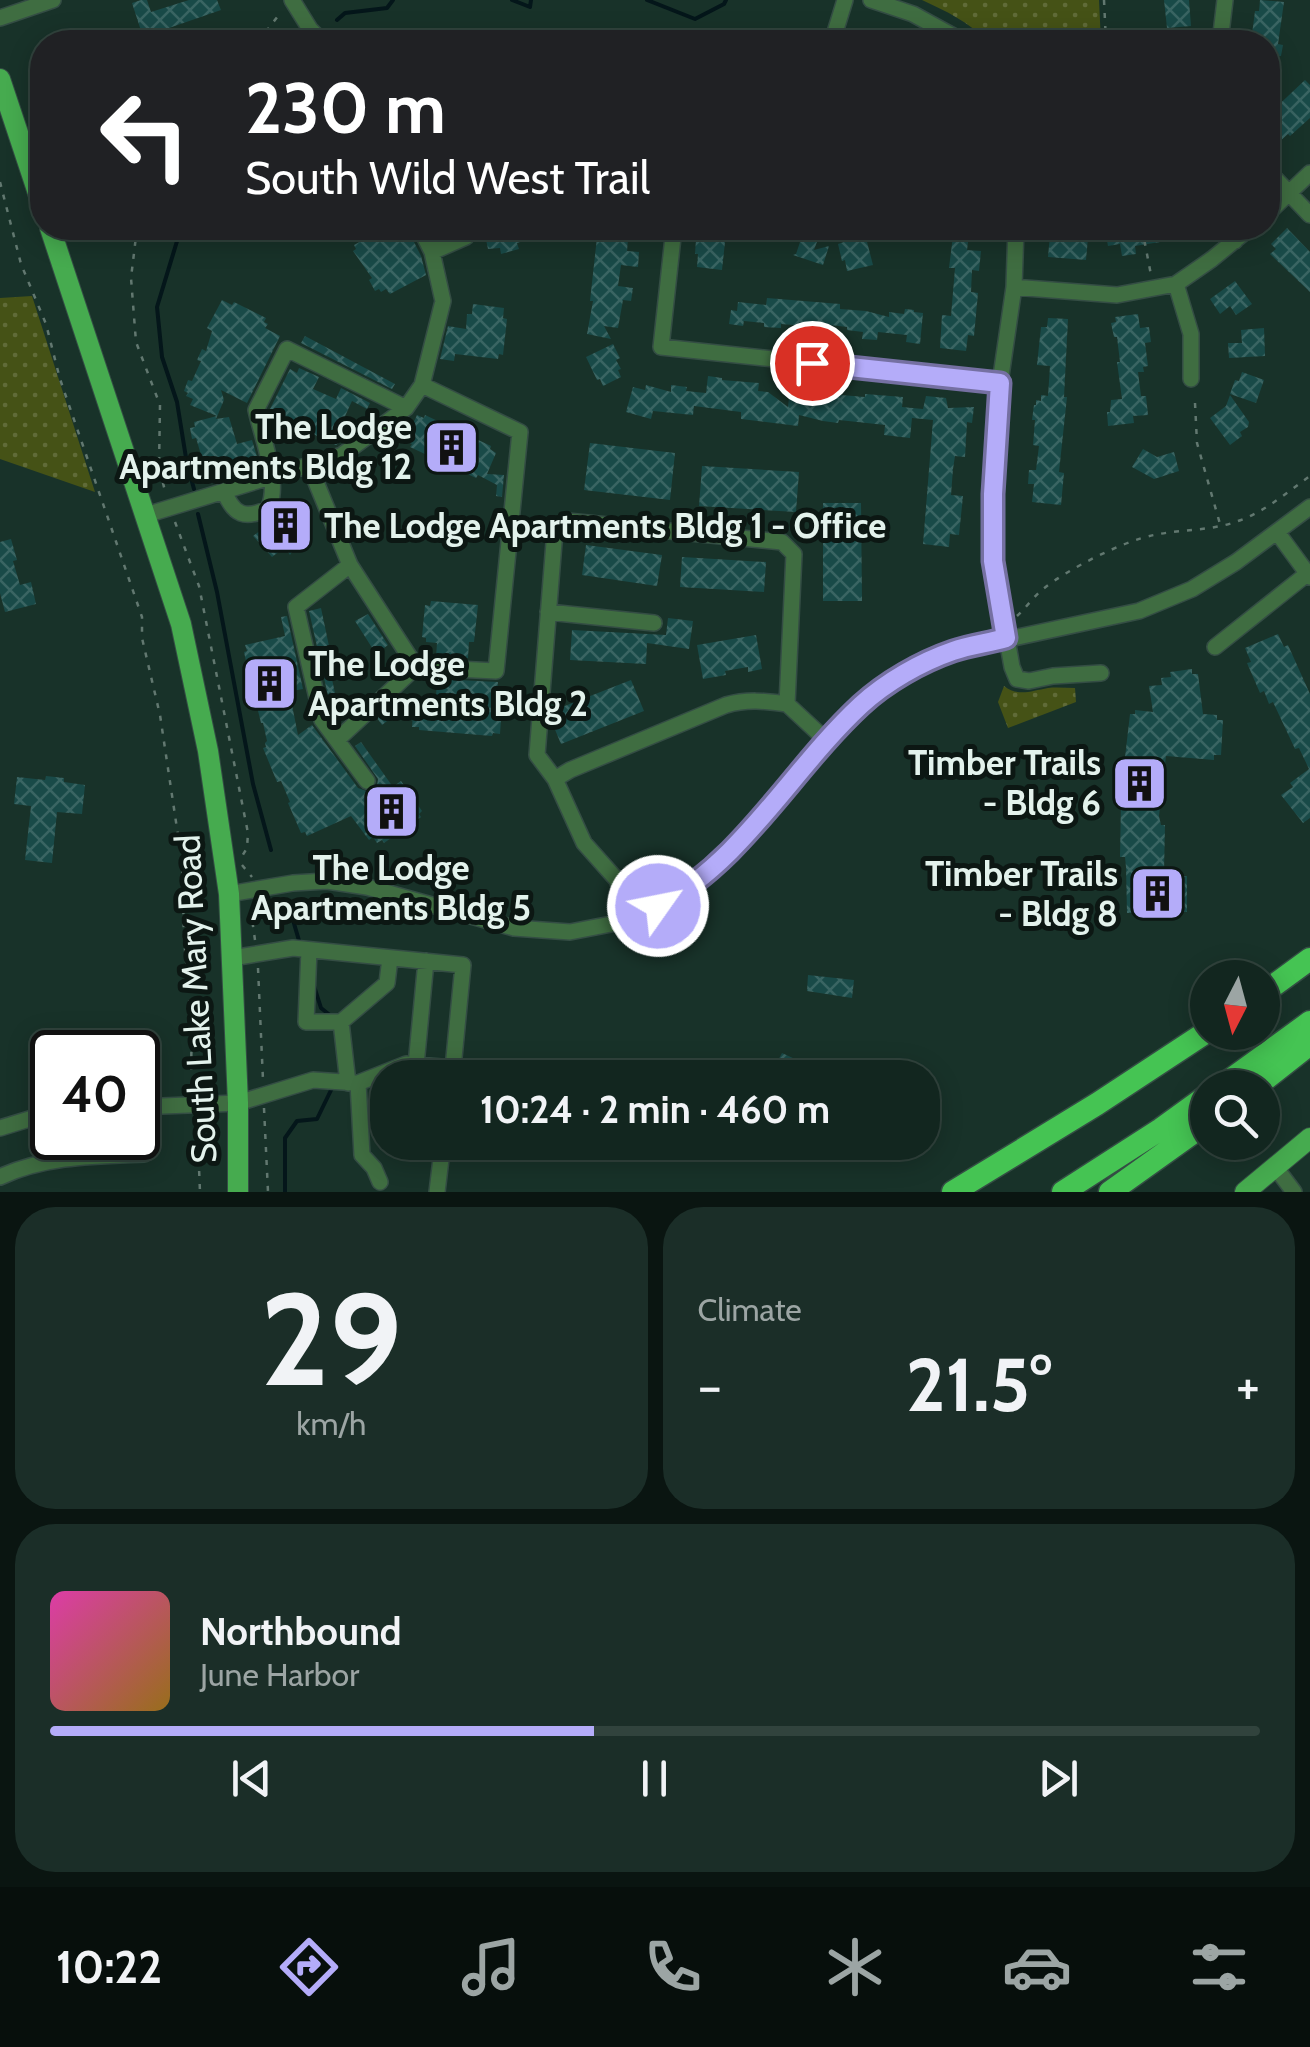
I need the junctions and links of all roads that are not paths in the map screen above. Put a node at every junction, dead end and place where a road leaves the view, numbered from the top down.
1 (53, 0) edge
2 (845, 0) edge
3 (871, 0) edge
4 (1225, 0) edge
5 (293, 3) edge
6 (0, 18) edge
7 (310, 30) edge
8 (836, 30) edge
9 (942, 30) edge
10 (1221, 30) edge
11 (2, 90) edge
12 (30, 170) edge
13 (1310, 173) edge
14 (1280, 184) edge
15 (1289, 194) junction
16 (1280, 202) edge
17 (1310, 215) edge
18 (54, 240) edge
19 (426, 240) edge
20 (459, 240) edge
21 (673, 240) edge
22 (1016, 240) edge
23 (1235, 241) edge
24 (432, 252) junction
25 (1176, 284) junction
26 (1014, 287) junction
27 (1190, 380) dead end
28 (1000, 383) junction
29 (422, 385) junction
30 (406, 408) junction
31 (309, 466) junction
32 (272, 477) junction
33 (224, 492) junction
34 (1310, 507) edge
35 (146, 515) junction
36 (1277, 532) junction
37 (350, 565) junction
38 (1308, 575) edge
39 (548, 612) junction
40 (654, 624) dead end
41 (1006, 638) junction
42 (1216, 647) dead end
43 (416, 667) junction
44 (1101, 674) dead end
45 (787, 704) junction
46 (337, 740) junction
47 (828, 742) junction
48 (555, 779) junction
49 (367, 781) dead end
50 (229, 894) junction
51 (630, 920) junction
52 (310, 950) junction
53 (232, 958) junction
54 (390, 958) junction
55 (1310, 959) edge
56 (426, 962) junction
57 (1280, 981) edge
58 (341, 1022) junction
59 (1310, 1022) edge
60 (1190, 1043) edge
61 (1310, 1044) edge
62 (416, 1060) edge
63 (453, 1060) edge
64 (1244, 1070) edge
65 (1277, 1070) edge
66 (370, 1077) edge
67 (353, 1083) junction
68 (238, 1103) junction
69 (160, 1105) edge
70 (1190, 1108) edge
71 (30, 1119) edge
72 (0, 1128) edge
73 (1190, 1135) edge
74 (1310, 1138) edge
75 (55, 1160) edge
76 (441, 1160) edge
77 (1276, 1168) junction
78 (0, 1177) edge
79 (380, 1182) dead end
80 (958, 1188) edge
81 (1254, 1189) edge
82 (238, 1192) edge
83 (437, 1192) edge
84 (936, 1192) edge
85 (1062, 1192) edge
86 (1110, 1192) edge
87 (1294, 1192) edge

1 - 6 street
2 - 8 street
3 - 9 street
4 - 10 street
5 - 7 street
11 - 12 main road
13 - 15 street
14 - 15 street
15 - 16 street
15 - 17 street
18 - 35 main road, South Lake Mary Road
19 - 24 street
20 - 24 street
21 - 28 street
22 - 26 street
23 - 25 street
24 - 29 street
25 - 26 street
25 - 27 street
26 - 28 street
28 - 41 street
29 - 30 street
29 - 43 street
30 - 31 street
30 - 32 street
31 - 32 street
31 - 37 street
32 - 33 street
32 - 33 street
33 - 35 street
34 - 36 street
35 - 50 main road, South Lake Mary Road
36 - 38 street
36 - 41 street
37 - 43 street
37 - 46 street
38 - 42 street
39 - 40 street
39 - 45 street
39 - 48 street
41 - 44 street
41 - 47 street
43 - 46 street
45 - 47 street
45 - 48 street
46 - 49 street
47 - 51 street
48 - 51 street
50 - 51 street
50 - 53 main road, South Lake Mary Road
52 - 53 street
52 - 54 street
52 - 58 street
53 - 68 main road, South Lake Mary Road
54 - 56 street
54 - 58 street
55 - 57 highway
56 - 62 street
56 - 63 street
58 - 67 street
59 - 64 highway
60 - 80 highway
61 - 65 highway
66 - 67 street
67 - 68 street
67 - 79 street
68 - 69 street
68 - 82 main road, South Lake Mary Road
70 - 85 highway
71 - 72 street
73 - 86 highway
74 - 77 main road
75 - 78 street
76 - 83 street
77 - 81 main road
77 - 87 street
80 - 84 highway

